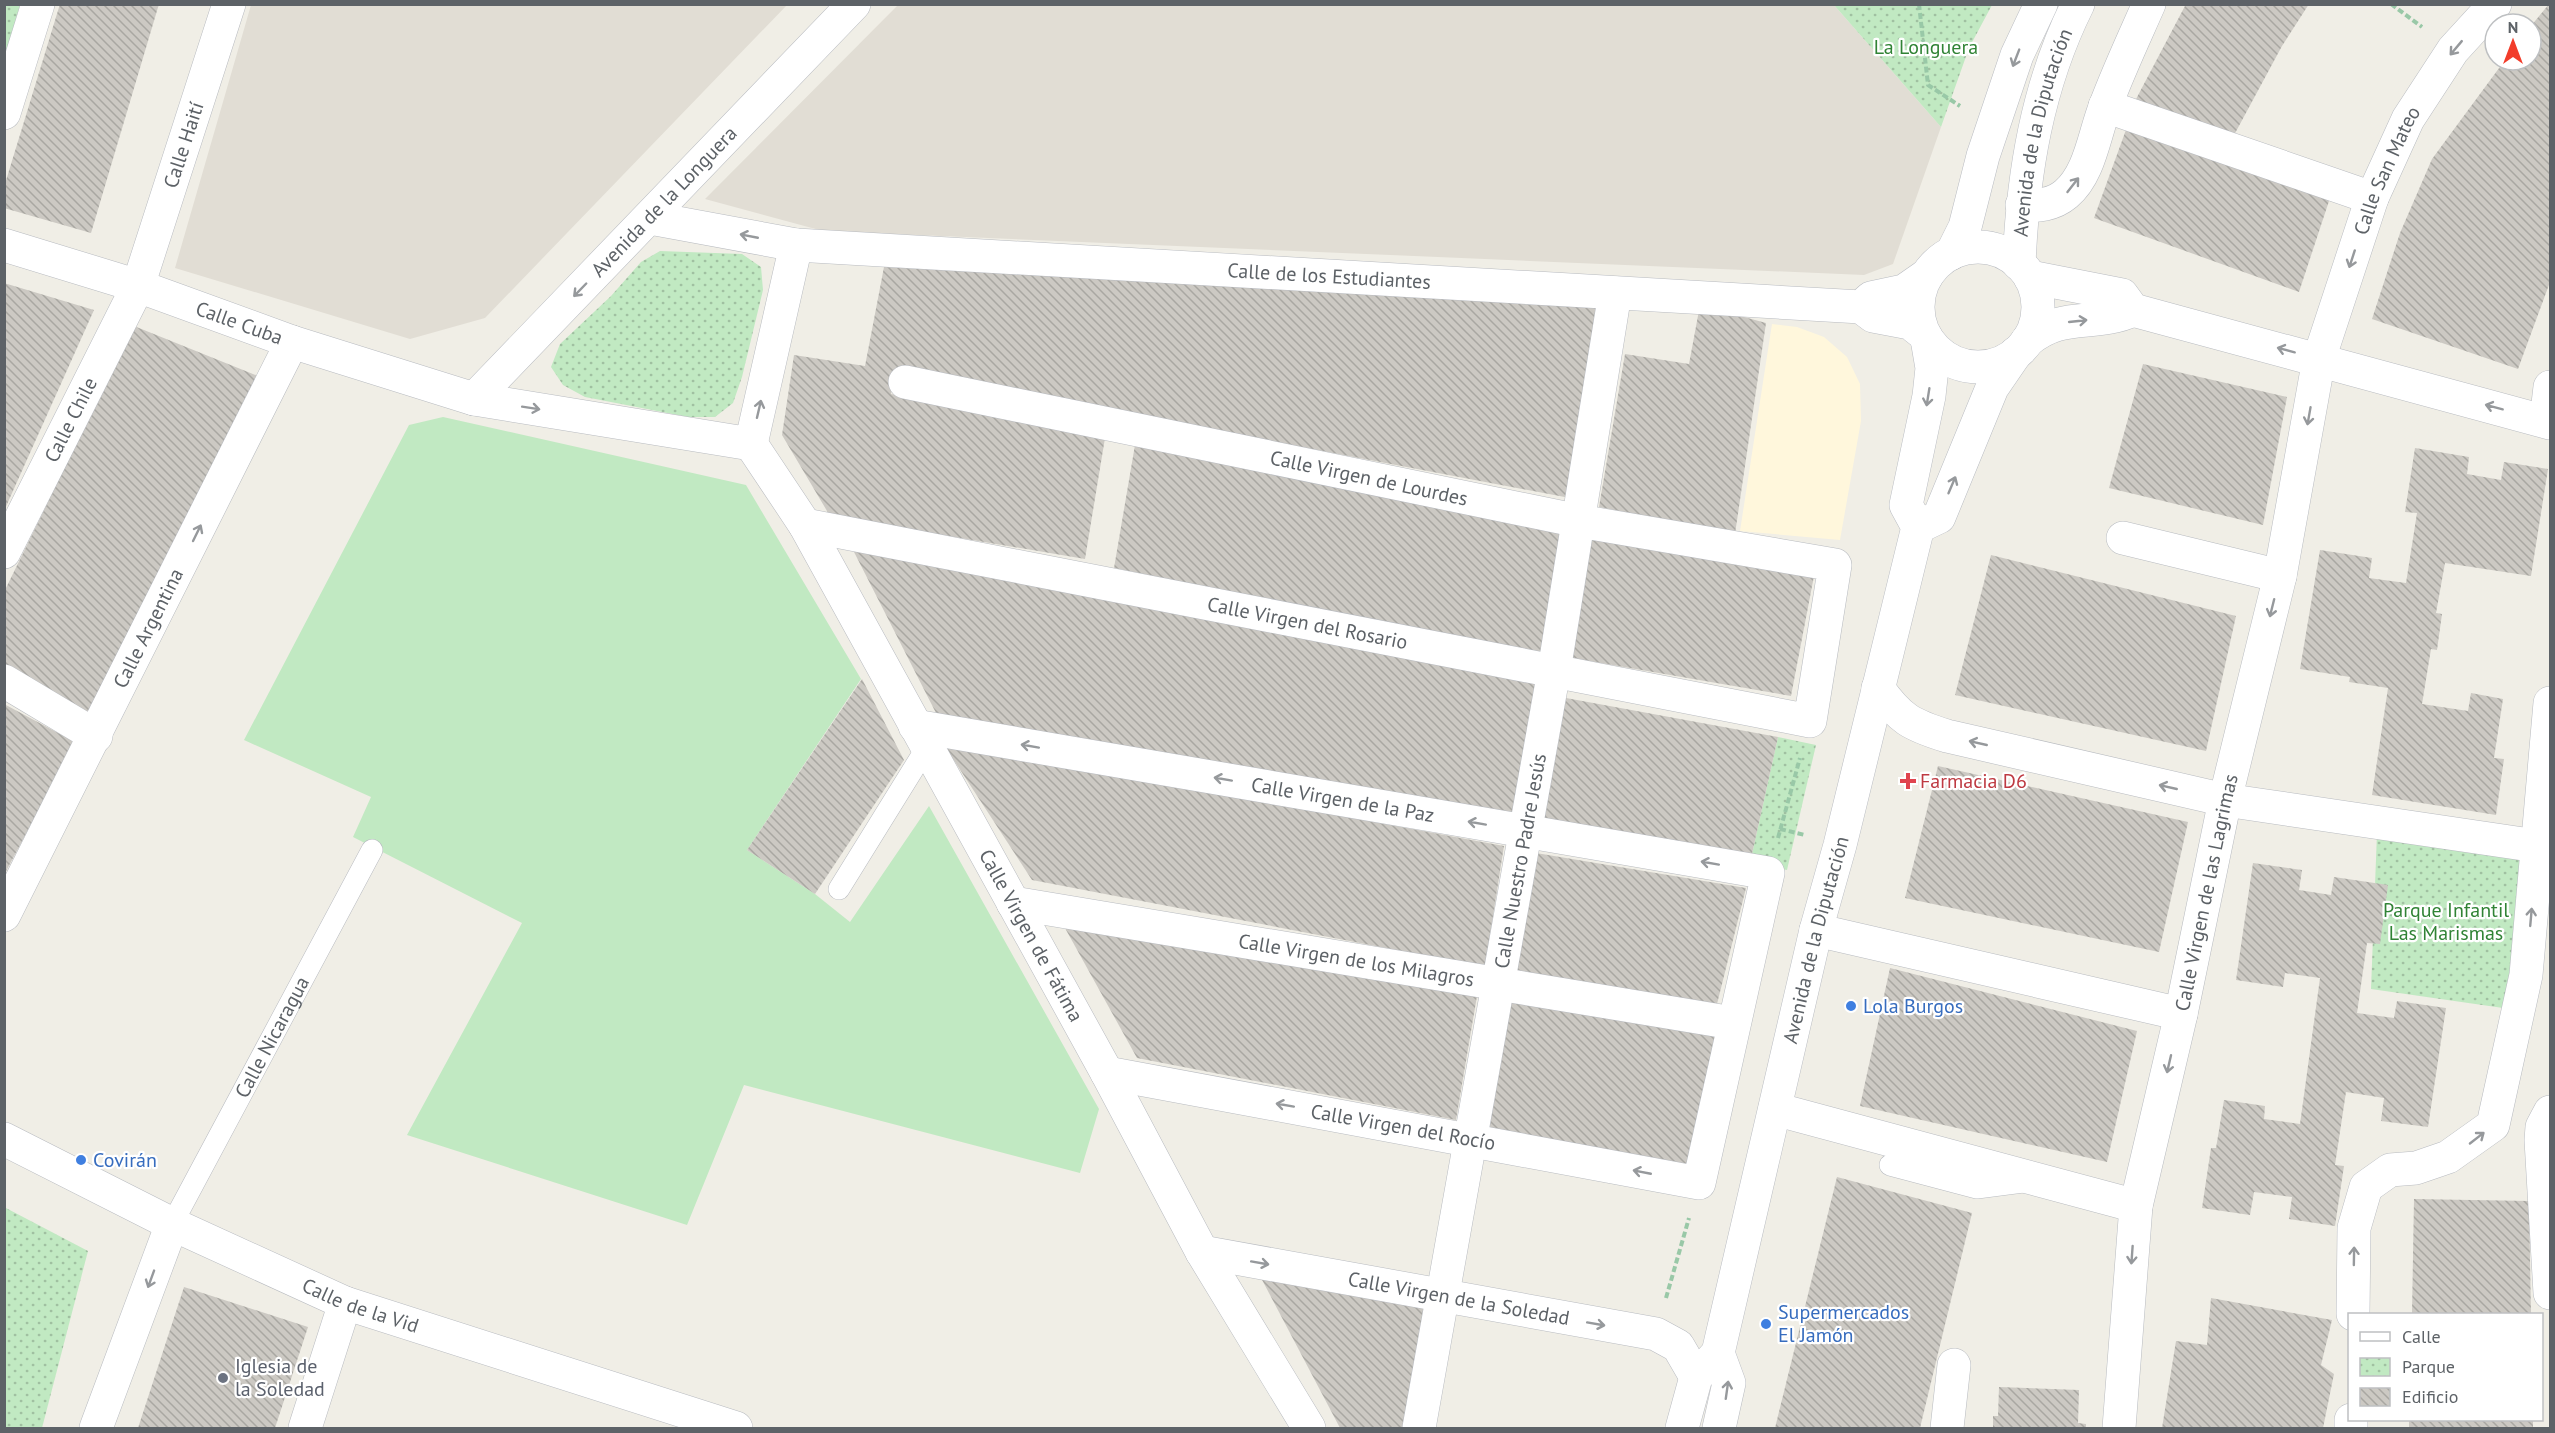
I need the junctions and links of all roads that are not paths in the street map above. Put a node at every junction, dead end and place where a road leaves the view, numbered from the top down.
1 (38, 4) edge
2 (229, 4) edge
3 (854, 4) edge
4 (2041, 4) edge
5 (2078, 4) edge
6 (2149, 4) edge
7 (2495, 4) edge
8 (2105, 106) junction
9 (4, 113) edge
10 (2372, 198) junction
11 (2022, 205) junction
12 (650, 218) junction
13 (4, 245) edge
14 (796, 245) junction
15 (1952, 253) junction
16 (2025, 270) junction
17 (1927, 275) junction
18 (138, 286) junction
19 (1616, 293) junction
20 (1861, 307) junction
21 (2133, 310) junction
22 (1926, 337) junction
23 (292, 342) junction
24 (2022, 347) junction
25 (2319, 359) junction
26 (905, 382) dead end
27 (2550, 387) edge
28 (474, 399) junction
29 (2548, 422) edge
30 (751, 444) junction
31 (1579, 521) junction
32 (805, 525) junction
33 (1918, 527) junction
34 (2123, 538) dead end
35 (5, 550) edge
36 (2280, 576) junction
37 (1554, 671) junction
38 (4, 681) edge
39 (1878, 688) junction
40 (2550, 703) edge
41 (1810, 721) joint
42 (96, 736) junction
43 (921, 736) junction
44 (2225, 800) junction
45 (1525, 831) junction
46 (2537, 846) junction
47 (372, 850) dead end
48 (839, 889) dead end
49 (1013, 903) junction
50 (4, 915) edge
51 (1816, 930) junction
52 (1497, 984) junction
53 (2181, 1014) junction
54 (1733, 1023) junction
55 (1107, 1073) junction
56 (1775, 1109) junction
57 (2550, 1112) edge
58 (4, 1139) edge
59 (1472, 1139) junction
60 (2136, 1206) junction
61 (172, 1224) junction
62 (1202, 1252) junction
63 (2550, 1293) edge
64 (1441, 1296) junction
65 (345, 1303) junction
66 (2353, 1313) edge
67 (1718, 1353) junction
68 (1954, 1365) dead end
69 (1696, 1377) junction
70 (96, 1428) edge
71 (305, 1428) edge
72 (736, 1428) edge
73 (1309, 1428) edge
74 (1419, 1428) edge
75 (1682, 1428) edge
76 (1719, 1428) edge
77 (1947, 1428) edge
78 (2119, 1428) edge

1 - 9 street
2 - 18 street, Calle Haití
3 - 12 street, Avenida de la Longuera
4 -> 15 street, Avenida de la Diputación
5 - 11 street, Avenida de la Diputación
6 - 8 street
7 -> 10 street, Calle San Mateo
8 - 10 street
11 -> 8 street
10 -> 25 street, Calle San Mateo
11 - 16 street, Avenida de la Diputación
14 -> 12 street, Calle de los Estudiantes
12 -> 28 street, Avenida de la Longuera
13 - 18 street, Calle Cuba
14 - 19 street, Calle de los Estudiantes
30 -> 14 street
15 - 16 street
15 - 17 street
16 - 21 street
16 - 24 street
17 - 20 street, Calle de los Estudiantes
17 - 22 street
18 - 23 street, Calle Cuba
18 - 35 street, Calle Chile
19 - 20 street, Calle de los Estudiantes
19 - 31 street, Calle Nuestro Padre Jesús
20 - 22 street, Calle de los Estudiantes
24 -> 21 street
25 -> 21 street
22 - 24 street
22 -> 33 street
23 - 28 street, Calle Cuba
42 -> 23 street, Calle Argentina
33 -> 24 street
29 -> 25 street
25 -> 36 street, Calle Virgen de las Lagrimas
26 - 31 street, Calle Virgen de Lourdes
27 - 29 street
28 -> 30 street, Calle Cuba
30 - 32 street, Calle Virgen de Fátima
31 - 37 street, Calle Nuestro Padre Jesús
31 - 41 street, Calle Virgen de Lourdes
32 - 37 street, Calle Virgen del Rosario
32 - 43 street, Calle Virgen de Fátima
33 - 39 street, Avenida de la Diputación
34 - 36 street
36 -> 44 street, Calle Virgen de las Lagrimas
37 - 41 street, Calle Virgen del Rosario
37 - 45 street, Calle Nuestro Padre Jesús
38 - 42 street
44 -> 39 street
39 - 51 street, Avenida de la Diputación
40 - 46 street
42 - 50 street, Calle Argentina
45 -> 43 street, Calle Virgen de la Paz
43 - 48 lane
43 - 49 street, Calle Virgen de Fátima
44 - 46 street
44 - 53 street, Calle Virgen de las Lagrimas
45 - 52 street, Calle Nuestro Padre Jesús
54 -> 45 street, Calle Virgen de la Paz
66 -> 46 street
47 - 61 lane, Calle Nicaragua
49 - 52 street, Calle Virgen de los Milagros
49 - 55 street, Calle Virgen de Fátima
51 - 53 street
51 - 56 street, Avenida de la Diputación
52 - 54 street, Calle Virgen de los Milagros
52 - 59 street, Calle Nuestro Padre Jesús
53 -> 60 street, Calle Virgen de las Lagrimas
54 -> 59 street, Calle Virgen del Rocío
59 -> 55 street, Calle Virgen del Rocío
55 - 62 street, Calle Virgen de Fátima
56 - 60 street
56 - 67 street, Avenida de la Diputación
57 - 63 street
58 - 61 street, Calle de la Vid
59 - 64 street, Calle Nuestro Padre Jesús
60 -> 78 street, Calle Virgen de las Lagrimas
61 - 65 street, Calle de la Vid
61 -> 70 street
62 -> 64 street, Calle Virgen de la Soledad
62 - 73 street, Calle Virgen de Fátima
64 -> 69 street, Calle Virgen de la Soledad
64 - 74 street, Calle Nuestro Padre Jesús
65 - 71 street
65 - 72 street, Calle de la Vid
67 - 69 street, Avenida de la Diputación
76 -> 67 street
68 - 77 street
69 - 75 street, Avenida de la Diputación

